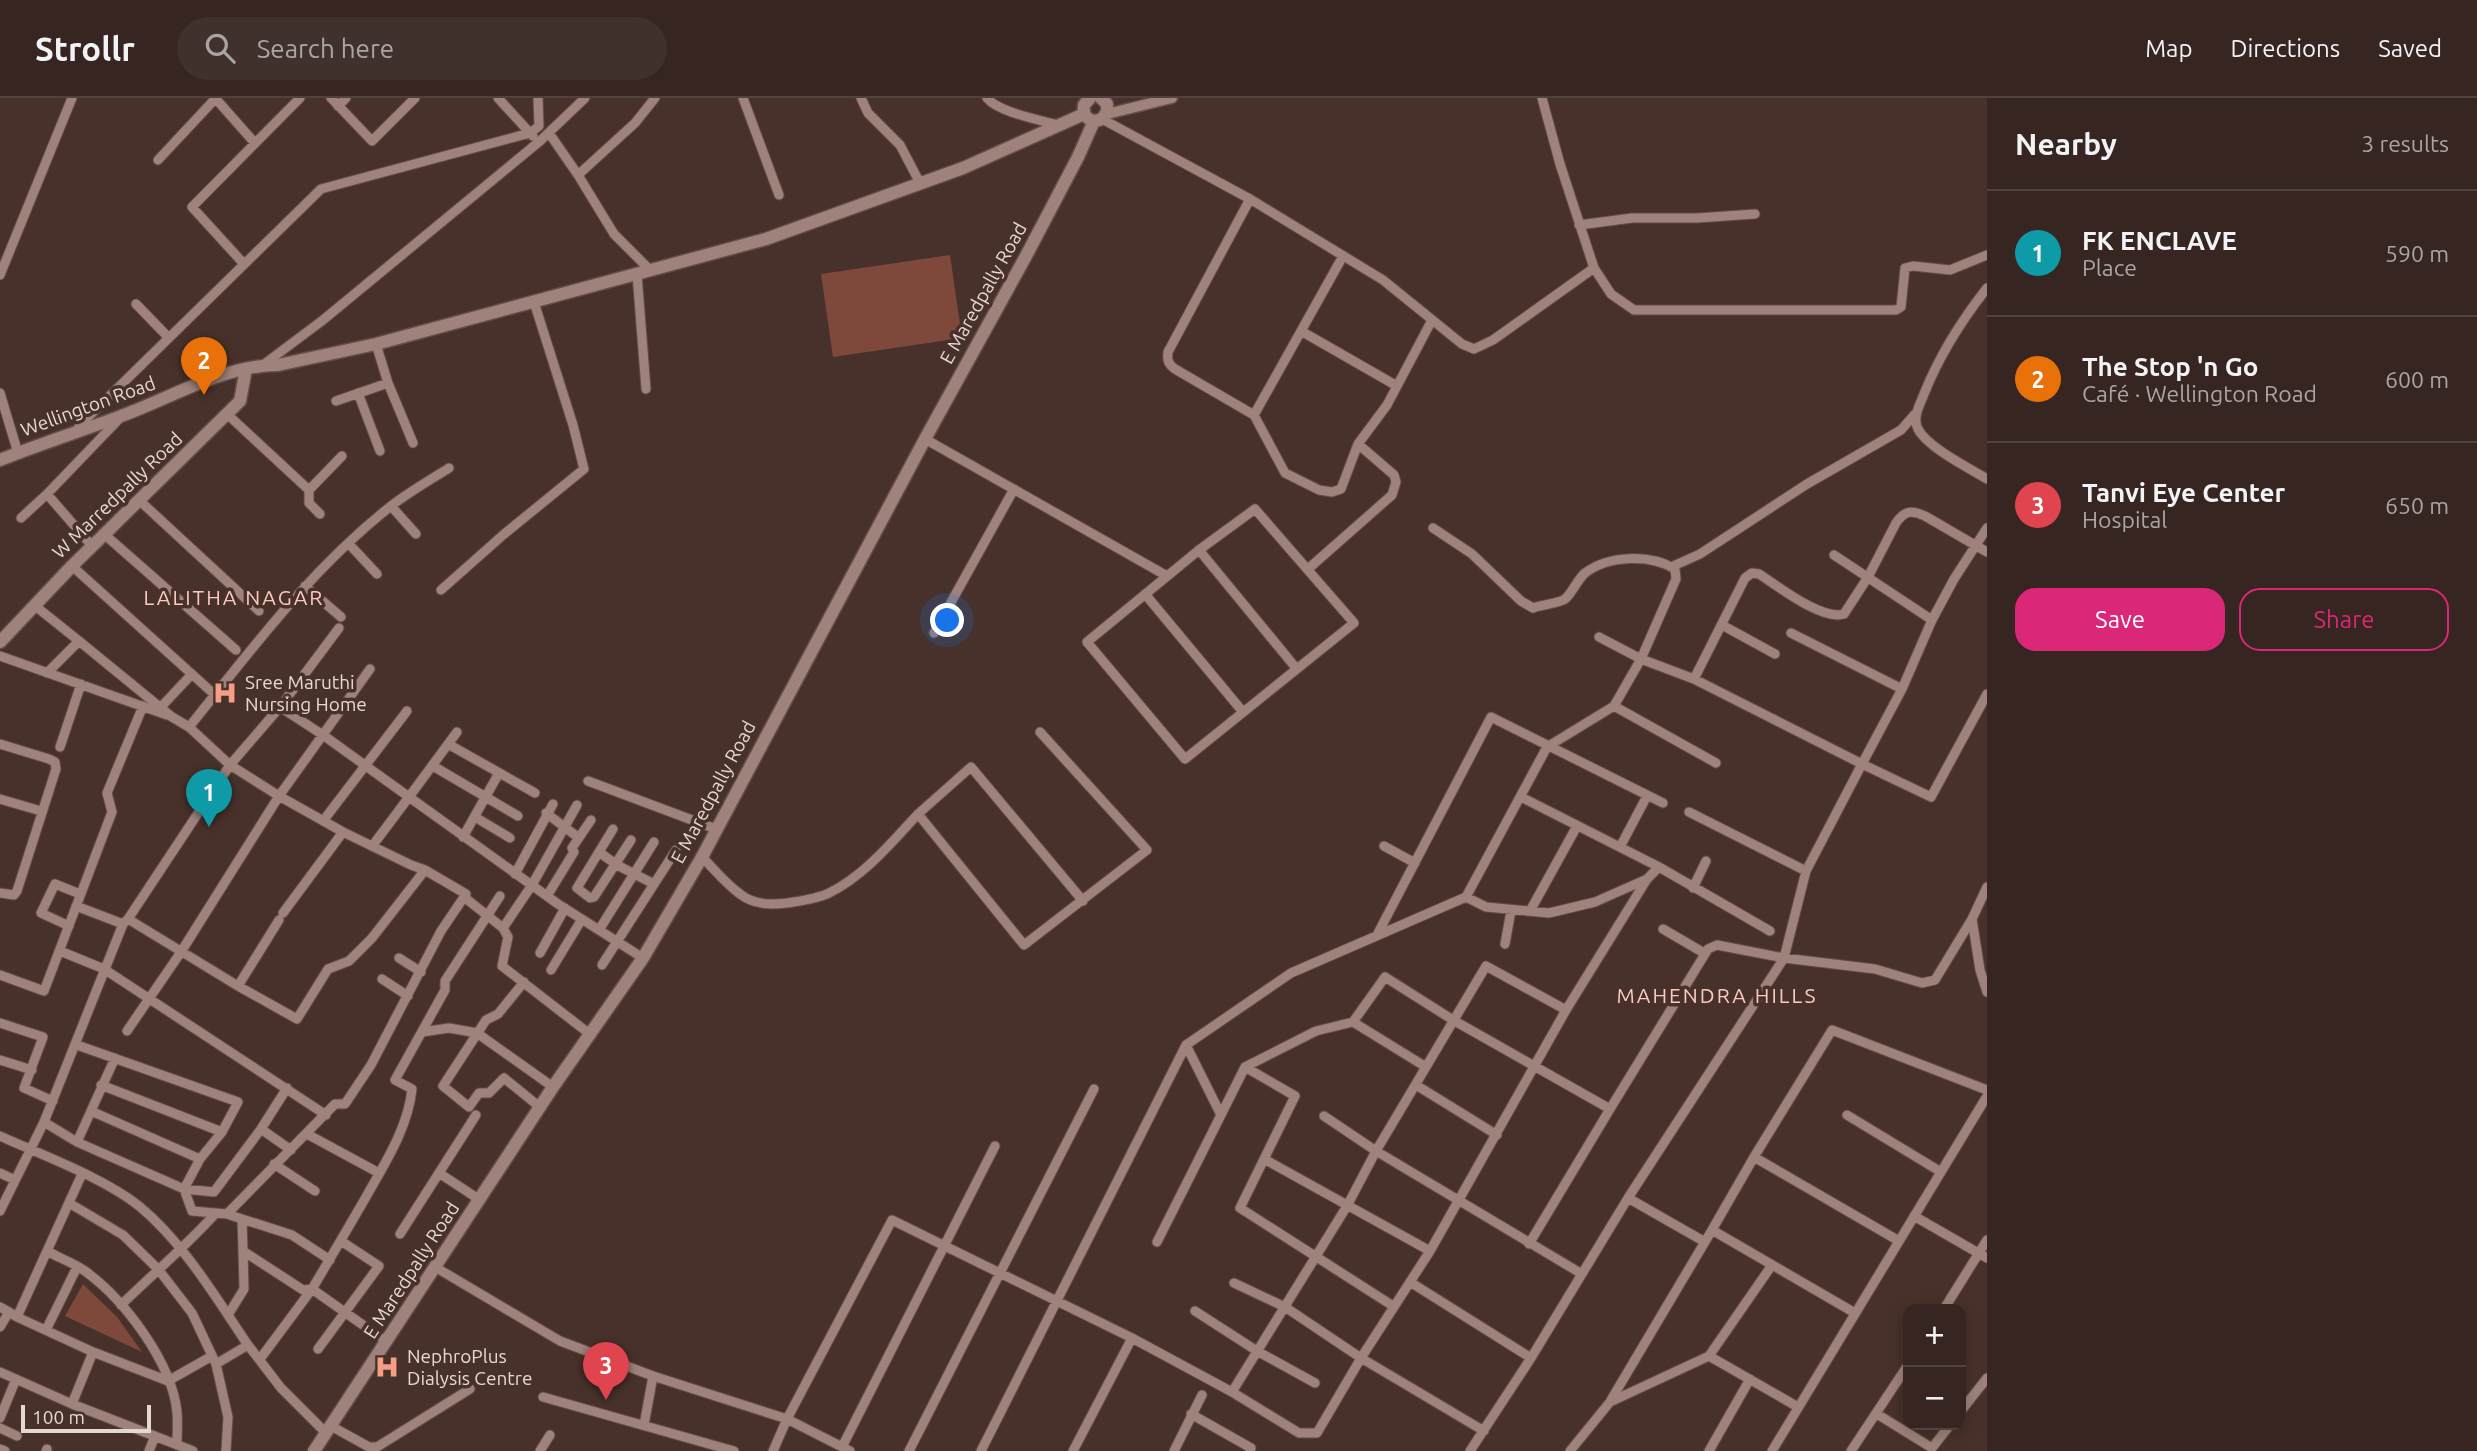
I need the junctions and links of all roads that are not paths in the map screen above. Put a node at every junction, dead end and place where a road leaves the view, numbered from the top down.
1 (72, 98) edge
2 (216, 98) edge
3 (300, 98) edge
4 (331, 98) edge
5 (346, 98) edge
6 (415, 98) edge
7 (498, 98) edge
8 (538, 98) edge
9 (585, 98) edge
10 (655, 98) edge
11 (743, 98) edge
12 (861, 98) edge
13 (987, 98) edge
14 (1090, 98) edge
15 (1102, 98) edge
16 (1172, 98) edge
17 (1542, 98) edge
18 (338, 106) junction
19 (1097, 117) junction
20 (1058, 125) junction
21 (530, 133) junction
22 (549, 133) junction
23 (540, 141) junction
24 (254, 142) junction
25 (158, 160) dead end
26 (578, 176) junction
27 (920, 183) junction
28 (779, 195) dead end
29 (1250, 199) junction
30 (1755, 214) dead end
31 (1579, 225) junction
32 (1987, 255) edge
33 (1343, 256) junction
34 (244, 264) junction
35 (1594, 268) junction
36 (650, 271) junction
37 (637, 274) junction
38 (0, 275) edge
39 (1987, 288) edge
40 (534, 302) junction
41 (136, 304) dead end
42 (1432, 320) junction
43 (1301, 331) junction
44 (169, 338) junction
45 (376, 344) junction
46 (263, 365) junction
47 (246, 369) junction
48 (388, 383) junction
49 (1397, 386) junction
50 (646, 389) dead end
51 (0, 393) edge
52 (358, 393) junction
53 (336, 401) dead end
54 (227, 414) junction
55 (1915, 414) junction
56 (1254, 415) junction
57 (122, 416) junction
58 (76, 432) junction
59 (925, 439) junction
60 (413, 443) dead end
61 (1358, 444) junction
62 (380, 451) dead end
63 (18, 453) junction
64 (342, 456) dead end
65 (0, 460) edge
66 (449, 468) dead end
67 (1987, 479) edge
68 (1014, 489) junction
69 (309, 490) junction
70 (47, 494) junction
71 (140, 500) junction
72 (391, 506) junction
73 (320, 514) dead end
74 (21, 519) dead end
75 (1433, 528) dead end
76 (1987, 528) edge
77 (104, 534) junction
78 (416, 534) dead end
79 (349, 544) junction
80 (1976, 545) junction
81 (92, 546) junction
82 (1199, 550) junction
83 (1987, 552) edge
84 (1834, 555) dead end
85 (72, 566) junction
86 (1671, 567) junction
87 (1308, 569) junction
88 (377, 574) dead end
89 (1167, 576) junction
90 (1868, 577) junction
91 (305, 586) junction
92 (440, 590) dead end
93 (1144, 594) junction
94 (34, 605) junction
95 (259, 611) dead end
96 (341, 617) dead end
97 (1933, 620) junction
98 (1722, 625) junction
99 (338, 628) dead end
100 (934, 633) dead end
101 (1791, 634) dead end
102 (1599, 637) dead end
103 (79, 640) junction
104 (0, 642) edge
105 (236, 650) dead end
106 (1775, 654) dead end
107 (0, 656) edge
108 (1641, 659) junction
109 (1296, 668) junction
110 (370, 669) dead end
111 (47, 673) junction
112 (192, 674) junction
113 (1694, 679) junction
114 (81, 684) junction
115 (1902, 689) junction
116 (1987, 694) edge
117 (215, 695) junction
118 (143, 706) junction
119 (1614, 706) junction
120 (161, 707) junction
121 (280, 707) junction
122 (407, 711) dead end
123 (1243, 712) junction
124 (172, 717) junction
125 (189, 727) junction
126 (457, 732) dead end
127 (1040, 732) dead end
128 (323, 735) junction
129 (0, 744) edge
130 (448, 744) junction
131 (60, 747) dead end
132 (1547, 747) junction
133 (1716, 762) dead end
134 (1862, 764) junction
135 (230, 765) junction
136 (367, 766) junction
137 (433, 766) junction
138 (499, 773) junction
139 (588, 780) dead end
140 (535, 793) dead end
141 (279, 796) junction
142 (1647, 796) junction
143 (409, 797) junction
144 (486, 797) junction
145 (1521, 797) junction
146 (0, 799) edge
147 (1662, 803) dead end
148 (553, 804) dead end
149 (578, 805) dead end
150 (41, 811) junction
151 (1689, 812) dead end
152 (547, 813) junction
153 (918, 814) junction
154 (518, 816) dead end
155 (475, 817) junction
156 (591, 820) dead end
157 (323, 821) junction
158 (1577, 825) junction
159 (564, 828) junction
160 (613, 829) dead end
161 (716, 829) junction
162 (343, 832) junction
163 (463, 837) junction
164 (510, 838) dead end
165 (579, 838) junction
166 (631, 840) dead end
167 (654, 842) dead end
168 (373, 845) junction
169 (1384, 846) dead end
170 (1620, 847) junction
171 (676, 850) dead end
172 (599, 852) junction
173 (702, 856) junction
174 (1706, 861) dead end
175 (1415, 863) junction
176 (617, 865) junction
177 (1659, 867) junction
178 (425, 870) junction
179 (1806, 871) junction
180 (515, 874) junction
181 (634, 874) junction
182 (1647, 879) junction
183 (654, 884) junction
184 (531, 885) junction
185 (1987, 887) edge
186 (1693, 888) junction
187 (0, 893) edge
188 (80, 894) junction
189 (500, 896) dead end
190 (547, 896) junction
191 (464, 897) junction
192 (1466, 897) junction
193 (1083, 901) junction
194 (76, 906) junction
195 (565, 908) junction
196 (1511, 911) junction
197 (1530, 911) junction
198 (487, 916) junction
199 (582, 919) junction
200 (1972, 919) junction
201 (125, 921) junction
202 (69, 926) junction
203 (503, 928) junction
204 (1663, 929) dead end
205 (599, 930) junction
206 (1770, 931) dead end
207 (1377, 935) junction
208 (617, 942) junction
209 (1505, 944) dead end
210 (60, 951) junction
211 (181, 952) junction
212 (540, 953) dead end
213 (1704, 953) junction
214 (399, 958) dead end
215 (643, 958) junction
216 (1784, 958) junction
217 (602, 965) dead end
218 (104, 969) junction
219 (551, 970) dead end
220 (421, 972) junction
221 (0, 975) edge
222 (382, 979) dead end
223 (524, 982) junction
224 (237, 986) junction
225 (1987, 992) edge
226 (408, 996) junction
227 (150, 998) junction
228 (1566, 1010) junction
229 (1452, 1020) junction
230 (1353, 1022) junction
231 (0, 1023) edge
232 (128, 1031) dead end
233 (422, 1032) junction
234 (477, 1032) junction
235 (591, 1035) junction
236 (77, 1045) junction
237 (1186, 1045) junction
238 (116, 1058) junction
239 (0, 1060) edge
240 (1536, 1066) junction
241 (1426, 1067) junction
242 (1245, 1068) junction
243 (32, 1070) junction
244 (1416, 1085) junction
245 (101, 1086) junction
246 (553, 1087) junction
247 (287, 1088) junction
248 (1094, 1089) dead end
249 (1987, 1090) edge
250 (1987, 1096) edge
251 (53, 1101) junction
252 (541, 1108) junction
253 (1610, 1109) junction
254 (91, 1111) junction
255 (326, 1115) junction
256 (476, 1115) dead end
257 (1221, 1115) junction
258 (1847, 1115) dead end
259 (1324, 1116) dead end
260 (44, 1122) junction
261 (261, 1129) junction
262 (222, 1132) junction
263 (307, 1134) junction
264 (1497, 1135) junction
265 (0, 1136) edge
266 (77, 1142) junction
267 (995, 1146) dead end
268 (31, 1150) junction
269 (291, 1150) junction
270 (1376, 1151) junction
271 (1754, 1157) junction
272 (200, 1158) junction
273 (1264, 1158) junction
274 (274, 1164) junction
275 (1941, 1172) junction
276 (0, 1173) edge
277 (379, 1173) junction
278 (439, 1173) junction
279 (82, 1174) junction
280 (15, 1180) junction
281 (184, 1189) junction
282 (315, 1191) dead end
283 (1628, 1198) junction
284 (480, 1200) junction
285 (1459, 1202) junction
286 (69, 1203) junction
287 (1347, 1206) junction
288 (0, 1211) edge
289 (216, 1213) junction
290 (227, 1214) junction
291 (1914, 1216) junction
292 (242, 1219) junction
293 (1712, 1230) junction
294 (400, 1234) dead end
295 (1987, 1240) edge
296 (341, 1241) junction
297 (1899, 1241) junction
298 (1157, 1242) dead end
299 (1705, 1242) junction
300 (1529, 1244) junction
301 (944, 1245) junction
302 (182, 1250) junction
303 (47, 1251) junction
304 (243, 1251) junction
305 (1430, 1251) junction
306 (1314, 1256) junction
307 (1983, 1256) edge
308 (330, 1260) junction
309 (1772, 1265) junction
310 (77, 1267) junction
311 (435, 1267) junction
312 (158, 1269) junction
313 (1001, 1273) junction
314 (1582, 1274) junction
315 (1410, 1282) junction
316 (1234, 1283) dead end
317 (312, 1289) junction
318 (1056, 1300) junction
319 (1948, 1304) edge
320 (121, 1305) junction
321 (1393, 1306) junction
322 (1285, 1307) junction
323 (1195, 1311) dead end
324 (9, 1312) edge
325 (345, 1312) junction
326 (1855, 1313) junction
327 (228, 1315) junction
328 (0, 1327) edge
329 (46, 1329) junction
330 (1132, 1338) junction
331 (387, 1342) junction
332 (248, 1345) junction
333 (318, 1349) dead end
334 (93, 1352) junction
335 (1257, 1352) junction
336 (1709, 1356) junction
337 (1361, 1358) junction
338 (1531, 1358) junction
339 (260, 1359) junction
340 (214, 1360) junction
341 (1907, 1367) edge
342 (0, 1372) edge
343 (653, 1376) junction
344 (1987, 1378) edge
345 (16, 1379) junction
346 (1749, 1379) junction
347 (168, 1381) junction
348 (1315, 1383) dead end
349 (470, 1389) dead end
350 (1232, 1392) junction
351 (1202, 1395) dead end
352 (543, 1397) dead end
353 (1610, 1402) junction
354 (72, 1404) junction
355 (1966, 1405) edge
356 (1798, 1406) junction
357 (1191, 1414) junction
358 (1877, 1414) junction
359 (0, 1418) edge
360 (787, 1419) junction
361 (644, 1425) junction
362 (0, 1428) edge
363 (328, 1430) junction
364 (1946, 1430) edge
365 (1484, 1431) junction
366 (550, 1435) dead end
367 (17, 1436) dead end
368 (155, 1436) junction
369 (177, 1445) junction
370 (0, 1449) edge
371 (846, 1449) edge
372 (1930, 1449) edge
373 (5, 1451) edge
374 (149, 1451) edge
375 (194, 1451) edge
376 (226, 1451) edge
377 (314, 1451) edge
378 (540, 1451) edge
379 (733, 1451) edge
380 (773, 1451) edge
381 (909, 1451) edge
382 (981, 1451) edge
383 (1073, 1451) edge
384 (1174, 1451) edge
385 (1250, 1451) edge
386 (1470, 1451) edge
387 (1570, 1451) edge
388 (1709, 1451) edge
389 (1773, 1451) edge
390 (1851, 1451) edge

1 - 38 street
2 - 24 street
2 - 25 street
3 - 24 street
4 - 18 street
5 - 18 street
6 - 18 street
7 - 21 street
8 - 21 street
9 - 22 street
10 - 26 street
11 - 28 street
12 - 27 street
13 - 20 street
14 - 19 main road, E Maredpally Road
15 - 19 main road
16 - 19 street
17 - 31 street
19 - 20 main road, Wellington Road
19 - 29 street
19 - 59 main road, E Maredpally Road
20 - 27 main road, Wellington Road
21 - 23 street
21 - 34 street
22 - 23 street
22 - 26 street
23 - 46 street
24 - 34 street
26 - 36 street
27 - 36 main road, Wellington Road
29 - 33 street
29 - 56 street
30 - 31 street
31 - 35 street
32 - 35 street
33 - 42 street
33 - 43 street
34 - 44 street
35 - 42 street
36 - 37 main road, Wellington Road
37 - 40 main road, Wellington Road
37 - 50 street
39 - 55 street
40 - 45 main road, Wellington Road
40 - 92 street
41 - 44 street
42 - 49 street
43 - 49 street
43 - 56 street
44 - 58 street
45 - 46 main road, Wellington Road
45 - 48 street
46 - 47 main road, Wellington Road
47 - 54 main road, W Marredpally Road
47 - 57 main road, Wellington Road
48 - 52 street
48 - 60 street
49 - 61 street
51 - 63 street
52 - 53 street
52 - 62 street
54 - 69 street
54 - 71 main road, W Marredpally Road
55 - 67 street
55 - 86 street
56 - 61 street
57 - 58 main road, Wellington Road
57 - 70 street
58 - 63 main road, Wellington Road
59 - 68 street
59 - 161 main road, E Maredpally Road
61 - 87 street
63 - 65 main road, Wellington Road
64 - 69 street
66 - 72 street
68 - 89 street
68 - 100 street
69 - 73 street
70 - 74 street
70 - 81 street
71 - 77 main road, W Marredpally Road
71 - 95 street
72 - 78 street
72 - 79 street
75 - 86 street
76 - 80 street
77 - 81 main road, W Marredpally Road
77 - 105 street
79 - 88 street
79 - 91 street
80 - 83 street
80 - 90 street
80 - 97 street
81 - 85 main road, W Marredpally Road
82 - 87 street
82 - 89 street
82 - 109 street
84 - 90 street
85 - 94 main road, W Marredpally Road
85 - 112 street
86 - 108 street
87 - 109 street
89 - 93 street
90 - 97 street
90 - 98 street
91 - 96 street
91 - 117 street
93 - 123 street
93 - 123 street
94 - 103 street
94 - 104 main road, W Marredpally Road
97 - 115 street
98 - 106 street
98 - 113 street
99 - 121 street
101 - 115 street
102 - 108 street
103 - 111 street
103 - 120 street
107 - 111 street
108 - 113 street
108 - 119 street
109 - 123 street
110 - 128 street
111 - 114 street
112 - 117 street
112 - 120 street
113 - 134 street
114 - 118 street
114 - 131 street
115 - 134 street
116 - 134 street
117 - 125 street
118 - 124 street
118 - 188 street
119 - 132 street
119 - 133 street
120 - 124 street
121 - 128 street
121 - 135 street
122 - 136 street
124 - 125 street
125 - 135 street
126 - 130 street
127 - 193 street
128 - 136 street
128 - 141 street
129 - 150 street
130 - 137 street
130 - 138 street
132 - 142 street
132 - 145 street
132 - 175 street
134 - 179 street
135 - 141 street
135 - 201 street
136 - 143 street
136 - 157 street
137 - 143 street
137 - 144 street
138 - 140 street
138 - 144 street
139 - 161 street
141 - 157 street
141 - 211 street
142 - 147 street
142 - 170 street
143 - 163 street
143 - 168 street
144 - 154 street
144 - 155 street
145 - 158 street
145 - 192 street
146 - 150 street
148 - 152 street
149 - 159 street
150 - 187 street
151 - 179 street
152 - 159 street
152 - 180 street
153 - 173 street
153 - 193 street
153 - 193 street
155 - 163 street
155 - 164 street
156 - 165 street
157 - 162 street
158 - 170 street
158 - 197 street
159 - 165 street
159 - 184 street
160 - 172 street
161 - 173 main road, E Maredpally Road
162 - 168 street
162 - 224 street
163 - 180 street
165 - 190 street
166 - 176 street
167 - 181 street
168 - 178 street
169 - 175 street
170 - 177 street
171 - 183 street
172 - 176 street
172 - 176 street
173 - 215 main road, E Maredpally Road
174 - 186 street
175 - 207 street
176 - 181 street
177 - 182 street
177 - 186 street
178 - 191 street
178 - 224 street
179 - 216 street
180 - 184 street
181 - 183 street
181 - 205 street
182 - 197 street
182 - 228 street
183 - 208 street
184 - 190 street
184 - 203 street
185 - 200 street
186 - 206 street
188 - 194 street
188 - 202 street
189 - 198 street
190 - 195 street
191 - 198 street
191 - 220 street
192 - 196 street
192 - 207 street
194 - 201 street
194 - 202 street
195 - 199 street
195 - 212 street
196 - 197 street
196 - 209 street
198 - 203 street
198 - 233 street
199 - 205 street
199 - 219 street
200 - 216 street
200 - 225 street
201 - 211 street
201 - 218 street
202 - 210 street
203 - 223 street
204 - 213 street
205 - 208 street
207 - 237 street
208 - 215 street
208 - 217 street
210 - 218 street
210 - 221 street
211 - 224 street
211 - 227 street
213 - 216 street
213 - 253 street
214 - 220 street
215 - 235 main road, E Maredpally Road
216 - 283 street
218 - 227 street
218 - 236 street
220 - 226 street
222 - 226 street
223 - 234 street
223 - 235 street
226 - 255 street
227 - 232 street
227 - 247 street
228 - 229 street
228 - 240 street
229 - 230 street
229 - 240 street
229 - 241 street
230 - 241 street
230 - 242 street
231 - 243 street
233 - 234 street
233 - 277 street
234 - 246 street
234 - 252 street
235 - 246 main road, E Maredpally Road
236 - 238 street
236 - 251 street
237 - 257 street
237 - 318 street
238 - 245 street
238 - 262 street
239 - 243 street
240 - 253 street
240 - 264 street
241 - 244 street
242 - 257 street
242 - 273 street
243 - 251 street
244 - 264 street
244 - 270 street
245 - 254 street
245 - 262 street
246 - 252 main road, E Maredpally Road
247 - 255 street
247 - 261 street
248 - 313 street
249 - 271 street
250 - 275 street
251 - 260 street
252 - 284 main road, E Maredpally Road
253 - 300 street
254 - 266 street
254 - 272 street
255 - 263 street
256 - 278 street
257 - 298 street
258 - 275 street
259 - 270 street
260 - 266 street
260 - 268 street
261 - 269 street
261 - 281 street
262 - 272 street
263 - 269 street
263 - 277 street
264 - 285 street
265 - 268 street
266 - 281 street
267 - 301 street
268 - 279 street
268 - 280 street
269 - 274 street
270 - 285 street
270 - 287 street
271 - 293 street
271 - 297 street
272 - 281 street
273 - 287 street
273 - 306 street
274 - 282 street
274 - 290 street
275 - 291 street
276 - 280 street
277 - 296 street
278 - 284 street
278 - 294 street
279 - 286 street
279 - 302 street
280 - 288 street
281 - 289 street
283 - 299 street
283 - 314 street
284 - 311 main road, E Maredpally Road
285 - 300 street
285 - 305 street
286 - 303 street
286 - 312 street
287 - 305 street
287 - 306 street
289 - 290 street
289 - 302 street
290 - 292 street
291 - 297 street
291 - 307 street
292 - 304 street
292 - 308 street
293 - 299 street
293 - 309 street
295 - 307 street
296 - 308 street
296 - 325 street
297 - 326 street
299 - 353 street
300 - 314 street
301 - 313 street
301 - 360 street
301 - 371 street
302 - 312 street
302 - 327 street
303 - 310 street
303 - 324 street
304 - 317 street
304 - 327 street
305 - 315 street
306 - 321 street
306 - 322 street
307 - 319 street
308 - 317 street
309 - 326 street
309 - 336 street
310 - 320 street
310 - 329 street
311 - 331 main road, E Maredpally Road
311 - 343 street
312 - 320 street
312 - 340 street
313 - 318 street
313 - 381 street
314 - 338 street
315 - 321 street
315 - 338 street
316 - 322 street
317 - 325 street
317 - 339 street
318 - 330 street
318 - 382 street
320 - 347 street
321 - 337 street
322 - 335 street
322 - 337 street
323 - 335 street
324 - 328 street
324 - 329 street
325 - 331 street
325 - 333 street
326 - 356 street
327 - 332 street
329 - 334 street
330 - 350 street
330 - 383 street
331 - 363 main road, E Maredpally Road
332 - 339 street
332 - 340 street
334 - 347 street
334 - 354 street
335 - 348 street
335 - 350 street
336 - 346 street
336 - 353 street
337 - 350 street
337 - 365 street
338 - 365 street
339 - 363 street
340 - 347 street
340 - 376 street
341 - 358 street
342 - 345 street
343 - 360 street
343 - 361 street
344 - 355 street
345 - 354 street
345 - 359 street
346 - 356 street
346 - 388 street
347 - 369 street
349 - 363 street
351 - 357 street
352 - 361 street
353 - 387 street
354 - 368 street
356 - 389 street
357 - 384 street
357 - 385 street
358 - 372 street
358 - 390 street
360 - 371 street
360 - 380 street
361 - 379 street
362 - 367 street
363 - 377 main road, E Maredpally Road
364 - 372 street
365 - 386 street
366 - 378 street
368 - 369 street
368 - 374 street
369 - 375 street
370 - 373 street

